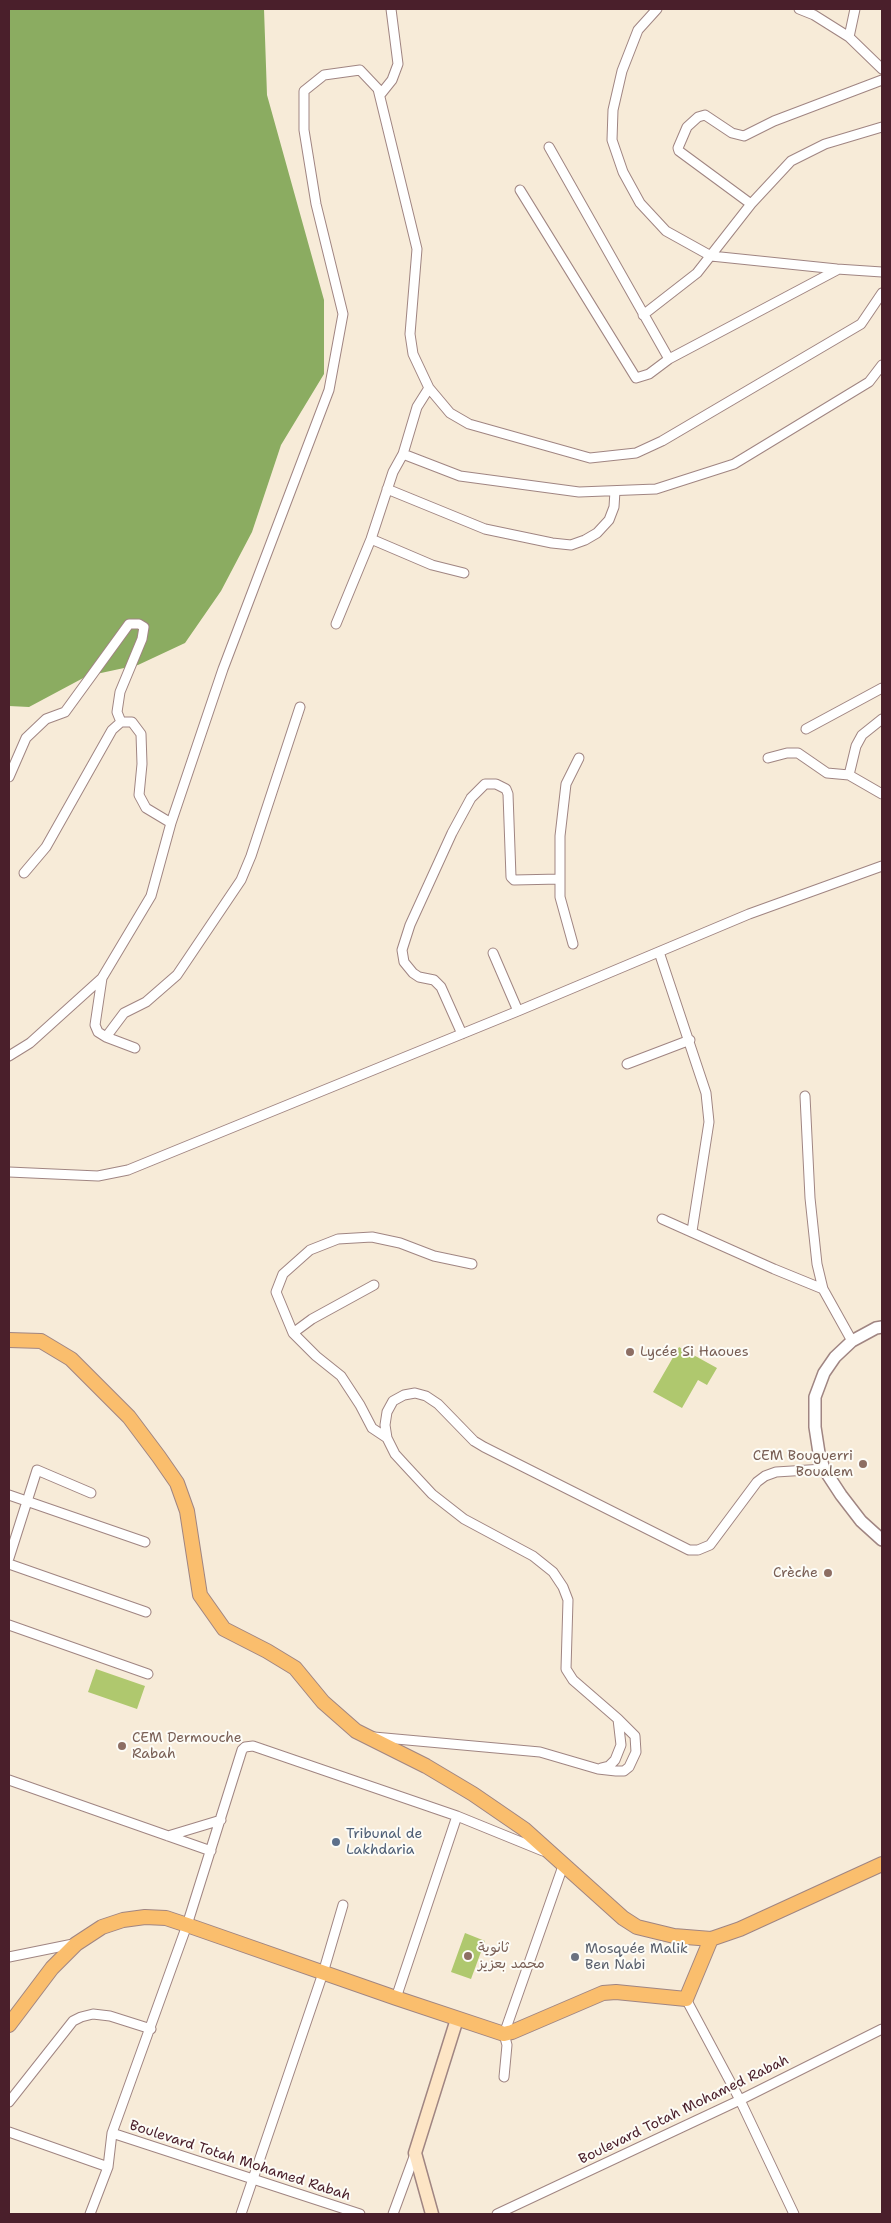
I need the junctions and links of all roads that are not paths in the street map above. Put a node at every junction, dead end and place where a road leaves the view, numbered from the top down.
1 (391, 9) edge
2 (657, 9) edge
3 (799, 9) edge
4 (856, 9) edge
5 (849, 37) junction
6 (882, 69) edge
7 (882, 80) edge
8 (380, 95) junction
9 (882, 127) edge
10 (549, 147) dead end
11 (520, 190) dead end
12 (752, 204) junction
13 (712, 256) junction
14 (837, 270) junction
15 (882, 272) edge
16 (882, 293) edge
17 (643, 315) junction
18 (669, 359) junction
19 (882, 365) edge
20 (429, 388) junction
21 (403, 454) junction
22 (387, 489) junction
23 (615, 491) junction
24 (371, 539) junction
25 (464, 573) dead end
26 (336, 624) dead end
27 (882, 688) edge
28 (300, 708) dead end
29 (882, 719) edge
30 (121, 722) junction
31 (806, 729) dead end
32 (579, 758) dead end
33 (768, 758) dead end
34 (849, 775) junction
35 (9, 777) edge
36 (882, 794) edge
37 (171, 823) junction
38 (882, 866) edge
39 (24, 873) dead end
40 (560, 879) junction
41 (573, 944) dead end
42 (659, 952) junction
43 (493, 953) dead end
44 (102, 978) junction
45 (518, 1011) junction
46 (462, 1034) junction
47 (106, 1036) junction
48 (690, 1040) junction
49 (135, 1048) dead end
50 (9, 1056) edge
51 (627, 1064) dead end
52 (805, 1096) dead end
53 (9, 1172) edge
54 (662, 1218) dead end
55 (692, 1231) junction
56 (472, 1264) dead end
57 (374, 1284) dead end
58 (823, 1289) junction
59 (882, 1327) edge
60 (293, 1333) junction
61 (9, 1340) edge
62 (852, 1341) junction
63 (387, 1438) junction
64 (824, 1469) junction
65 (91, 1493) dead end
66 (9, 1495) edge
67 (27, 1501) junction
68 (882, 1540) edge
69 (145, 1542) dead end
70 (9, 1558) edge
71 (9, 1564) edge
72 (146, 1612) dead end
73 (9, 1625) edge
74 (148, 1674) dead end
75 (618, 1719) junction
76 (365, 1736) junction
77 (598, 1769) junction
78 (9, 1780) edge
79 (457, 1816) junction
80 (221, 1820) junction
81 (168, 1836) junction
82 (211, 1850) junction
83 (550, 1854) junction
84 (882, 1864) edge
85 (563, 1866) junction
86 (343, 1905) dead end
87 (187, 1925) junction
88 (711, 1939) junction
89 (76, 1944) junction
90 (9, 1957) edge
91 (324, 1973) junction
92 (396, 1998) junction
93 (686, 1999) junction
94 (457, 2019) junction
95 (9, 2025) edge
96 (882, 2029) edge
97 (151, 2030) junction
98 (504, 2034) junction
99 (504, 2077) dead end
100 (740, 2100) junction
101 (9, 2102) edge
102 (9, 2132) edge
103 (112, 2133) junction
104 (415, 2153) junction
105 (108, 2167) junction
106 (252, 2180) junction
107 (90, 2214) edge
108 (241, 2214) edge
109 (360, 2214) edge
110 (393, 2214) edge
111 (432, 2214) edge
112 (497, 2214) edge
113 (794, 2214) edge

1 - 8 street
2 - 13 street
3 - 5 street
4 - 5 street
5 - 6 street
7 - 12 street
8 - 20 street
8 - 37 street
9 - 12 street
10 - 17 street
11 - 18 street
12 - 13 street
13 - 14 street
13 - 17 street
14 - 15 street
14 - 18 street
16 - 20 street
17 - 18 street
19 - 23 street
20 - 21 street
21 - 22 street
21 - 23 street
22 - 23 street
22 - 24 street
24 - 25 street
24 - 26 street
27 - 31 street
28 - 47 street
29 - 34 street
30 - 35 street
30 - 37 street
30 - 39 street
32 - 40 street
33 - 34 street
34 - 36 street
37 - 44 street
38 - 42 street
40 - 41 street
40 - 46 street
42 - 45 street
42 - 48 street
43 - 45 street
44 - 47 street
44 - 50 street
45 - 46 street
46 - 53 street
47 - 49 street
48 - 51 street
48 - 55 street
52 - 58 street
54 - 55 street
55 - 58 street
56 - 60 street
57 - 60 street
58 - 62 street
59 - 62 street
60 - 63 street
61 - 76 main road
62 - 64 street
63 - 64 street
63 - 75 street
64 - 68 street
65 - 67 street
66 - 67 street
67 - 69 street
67 - 70 street
71 - 72 street
73 - 74 street
75 - 77 street
75 - 77 street
76 - 77 street
76 - 83 main road
78 - 81 street
79 - 80 street
79 - 83 street
79 - 92 street
80 - 81 street
80 - 82 street
81 - 82 street
82 - 87 street
83 - 85 main road
84 - 88 main road
85 - 88 main road
85 - 98 street
86 - 91 street
87 - 89 main road
87 - 91 main road
87 - 97 street
88 - 93 main road
89 - 90 street
89 - 95 main road
91 - 92 main road
91 - 106 street
92 - 94 main road
93 - 98 main road
93 - 100 street
94 - 98 main road
94 - 104 main road
96 - 100 street, Boulevard Totah Mohamed Rabah
97 - 101 street
97 - 103 street
98 - 99 street
100 - 112 street, Boulevard Totah Mohamed Rabah
100 - 113 street
102 - 105 street
103 - 105 street
103 - 106 street, Boulevard Totah Mohamed Rabah
104 - 110 street
104 - 111 main road
105 - 107 street
106 - 108 street
106 - 109 street, Boulevard Totah Mohamed Rabah

